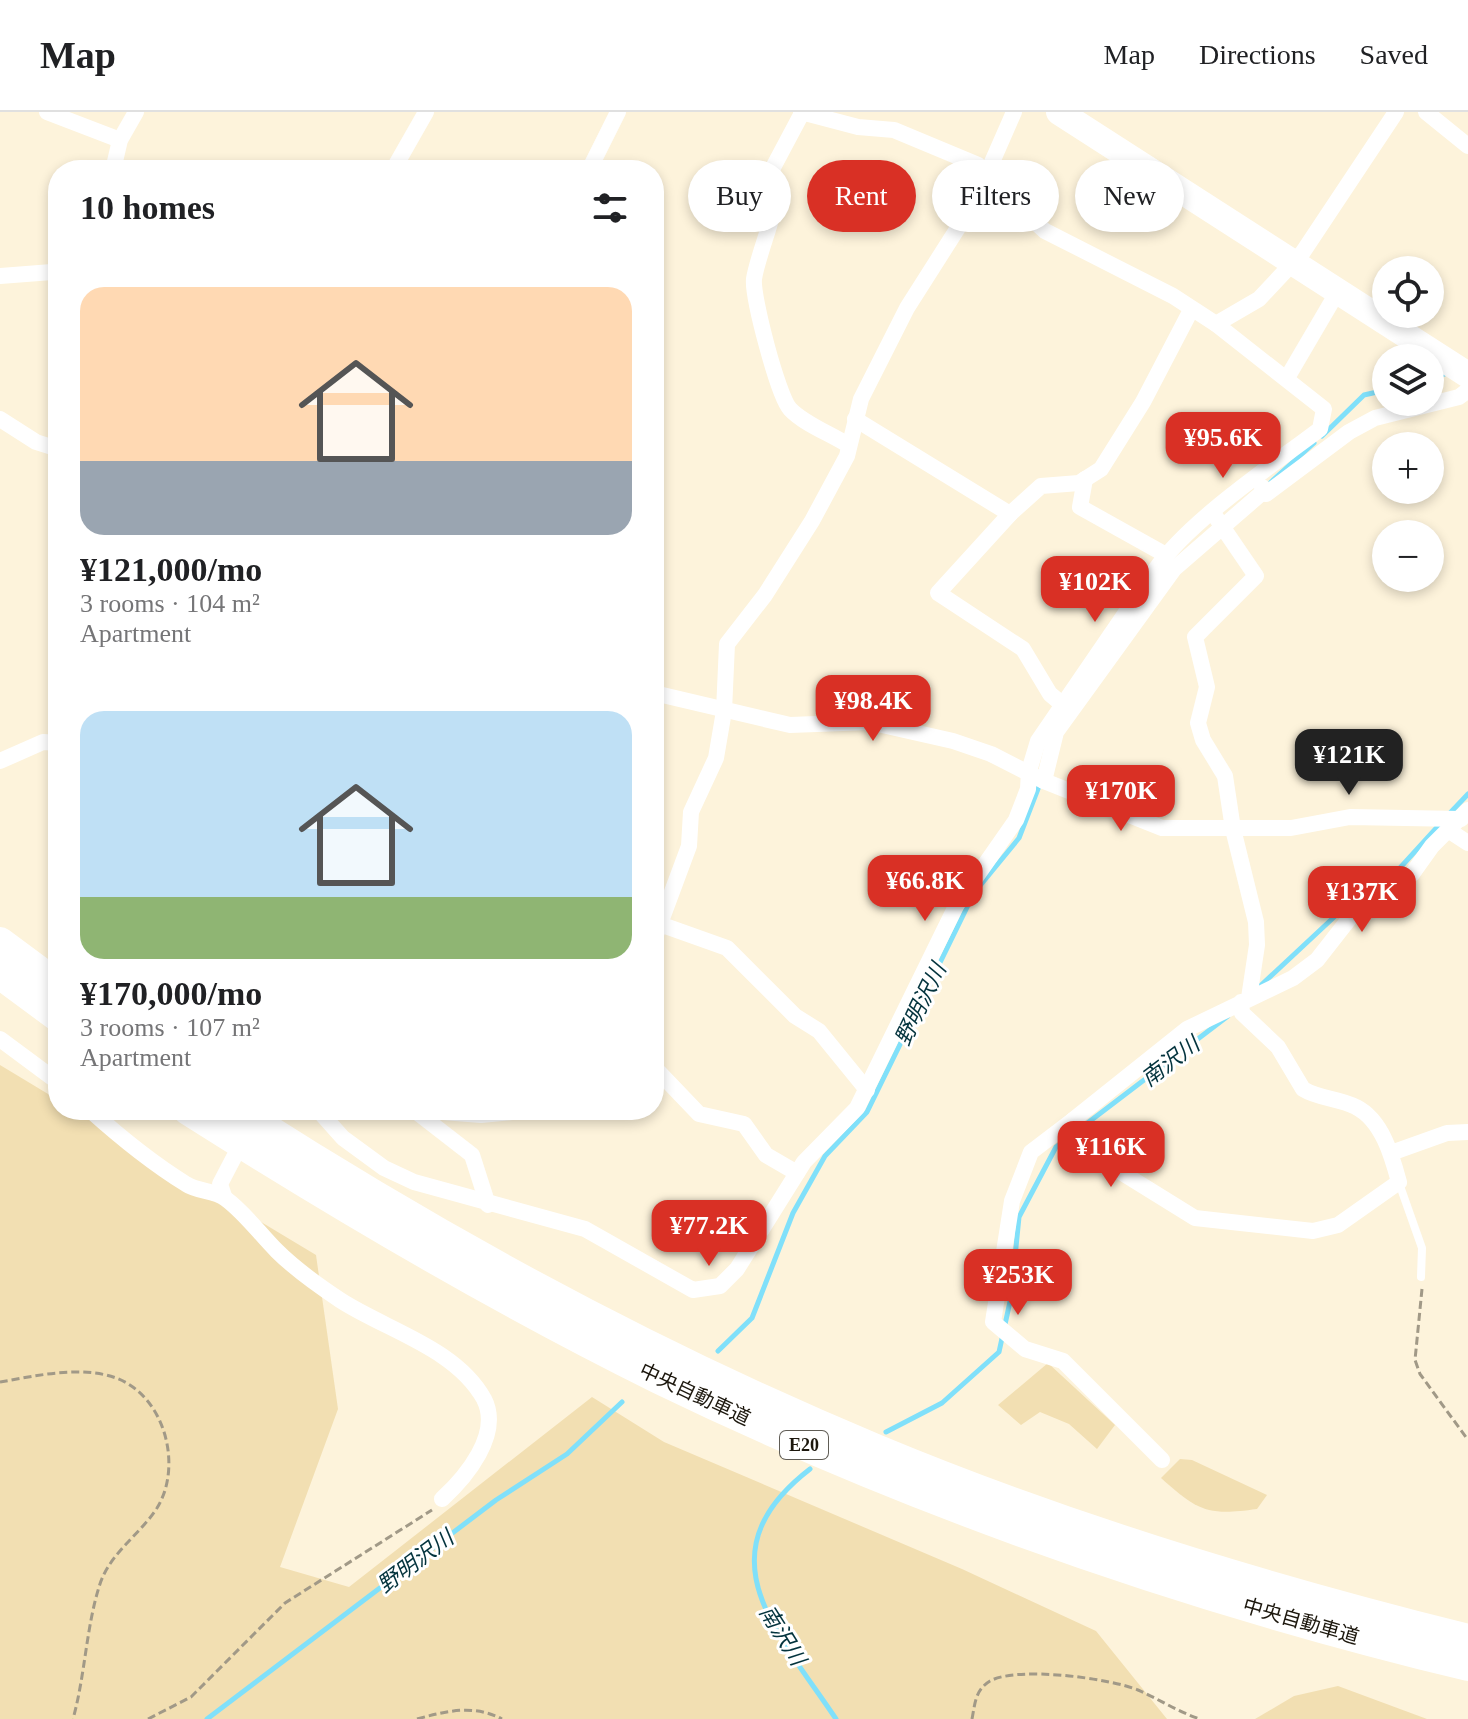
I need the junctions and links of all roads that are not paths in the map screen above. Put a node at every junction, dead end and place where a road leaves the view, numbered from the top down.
1 (47, 112) edge
2 (136, 112) edge
3 (426, 112) edge
4 (618, 112) edge
5 (801, 112) edge
6 (1014, 112) edge
7 (1059, 112) edge
8 (1396, 112) edge
9 (1426, 112) edge
10 (120, 140) junction
11 (1468, 146) edge
12 (115, 160) edge
13 (399, 160) edge
14 (594, 160) edge
15 (966, 160) edge
16 (992, 160) edge
17 (955, 232) edge
18 (1047, 232) edge
19 (1291, 261) junction
20 (48, 272) edge
21 (0, 276) edge
22 (1338, 291) junction
23 (1191, 310) junction
24 (1216, 324) junction
25 (1461, 374) edge
26 (1287, 378) junction
27 (0, 419) edge
28 (855, 419) junction
29 (848, 445) junction
30 (48, 446) edge
31 (1085, 479) junction
32 (1260, 485) junction
33 (1213, 513) junction
34 (1010, 514) junction
35 (1224, 529) junction
36 (1166, 555) junction
37 (664, 696) edge
38 (1062, 704) junction
39 (724, 711) junction
40 (48, 742) edge
41 (0, 761) edge
42 (1029, 771) junction
43 (1044, 781) junction
44 (1459, 820) edge
45 (1233, 829) junction
46 (1468, 843) edge
47 (664, 906) edge
48 (664, 926) edge
49 (0, 942) edge
50 (0, 974) edge
51 (48, 978) edge
52 (1245, 1000) junction
53 (48, 1010) edge
54 (0, 1039) edge
55 (48, 1075) edge
56 (664, 1077) edge
57 (867, 1090) junction
58 (101, 1120) edge
59 (204, 1120) edge
60 (253, 1120) edge
61 (256, 1120) edge
62 (327, 1120) edge
63 (428, 1120) edge
64 (1073, 1120) junction
65 (1468, 1132) edge
66 (1391, 1153) junction
67 (797, 1173) junction
68 (1399, 1182) junction
69 (224, 1196) junction
70 (488, 1205) junction
71 (1421, 1277) road end
72 (1162, 1460) dead end
73 (442, 1499) road end
74 (1468, 1639) edge
75 (1468, 1666) edge

1 - 10 street
2 - 10 street
3 - 13 street
4 - 14 street
5 - 15 street
5 - 29 street
6 - 16 street
7 - 19 main road
8 - 19 street
9 - 11 street
10 - 12 street
17 - 28 street
18 - 23 street
19 - 22 main road
19 - 24 street
20 - 21 street
22 - 25 main road
22 - 26 street
23 - 24 street
23 - 31 street
24 - 26 street
25 - 32 street
26 - 32 street
27 - 30 street
28 - 29 street
28 - 34 street
29 - 39 street
31 - 34 street
31 - 36 street
32 - 33 street
32 - 35 street
33 - 35 street
33 - 36 street
34 - 38 street
35 - 43 street
35 - 45 street
36 - 38 street
37 - 39 street
38 - 42 street
39 - 42 street
39 - 47 street
40 - 41 street
42 - 43 street
42 - 57 street
43 - 45 street
44 - 45 street
44 - 46 street
44 - 52 street
45 - 52 street
48 - 57 street
49 - 51 highway
50 - 53 highway
52 - 64 street
52 - 66 street
54 - 55 street
56 - 67 street
57 - 67 street
58 - 69 street
59 - 75 highway, 中央自動車道 / E20
60 - 74 highway, 中央自動車道 / E20
61 - 69 street
62 - 70 street
63 - 70 street
64 - 68 street
64 - 72 street
65 - 66 street
66 - 68 street
67 - 70 street
68 - 71 lane
69 - 73 street

